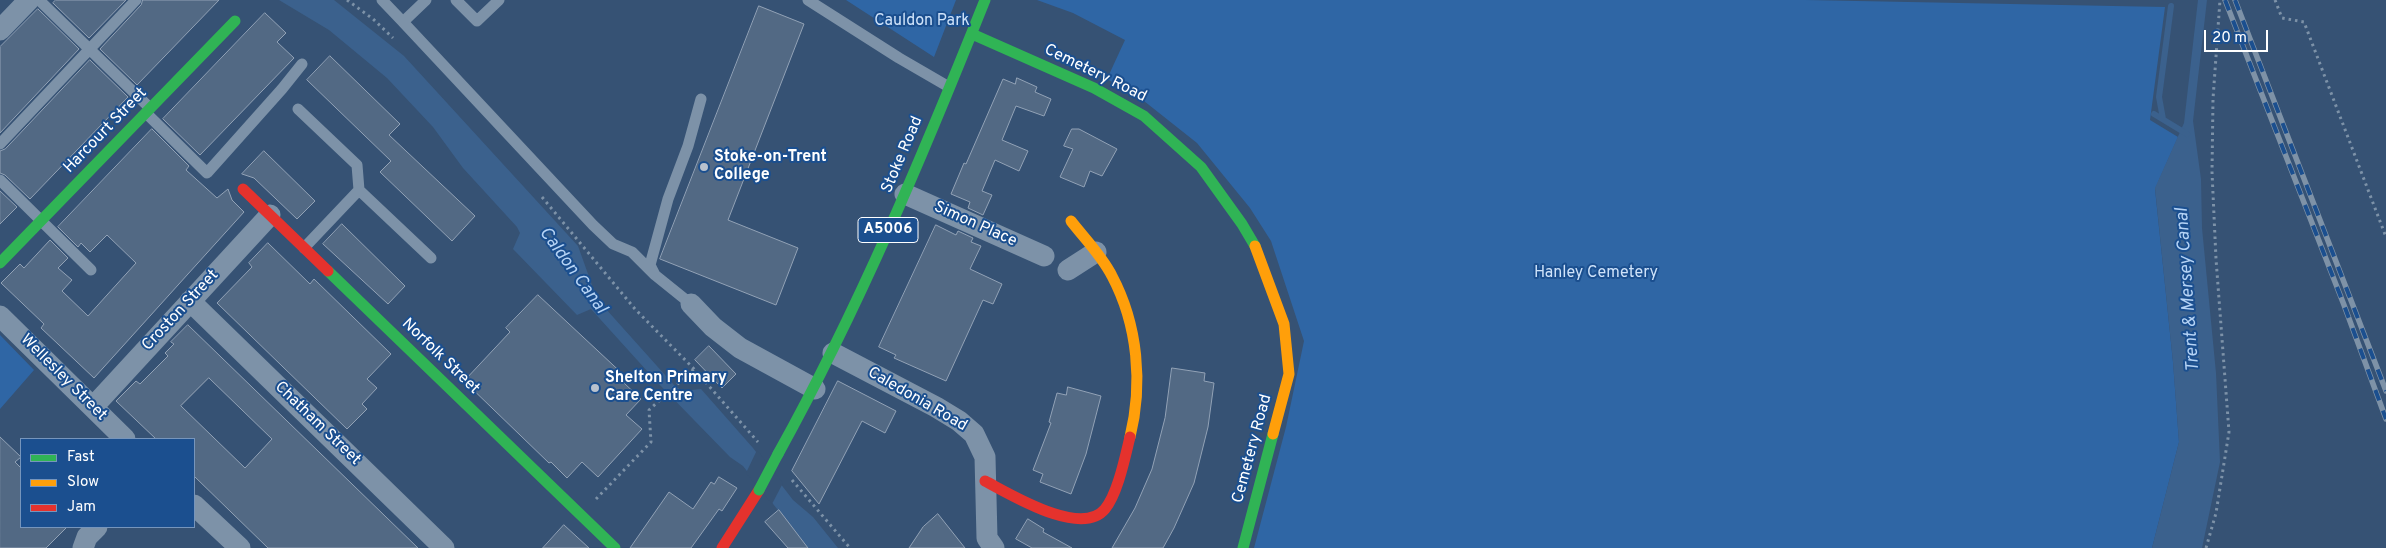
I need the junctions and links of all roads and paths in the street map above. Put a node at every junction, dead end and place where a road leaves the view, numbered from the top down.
1 (29, 0) edge
2 (39, 0) edge
3 (136, 0) edge
4 (347, 0) edge
5 (382, 0) edge
6 (426, 0) edge
7 (456, 0) edge
8 (499, 0) edge
9 (808, 0) edge
10 (985, 0) edge
11 (2220, 0) edge
12 (2275, 0) edge
13 (235, 21) dead end
14 (403, 22) junction
15 (0, 30) edge
16 (972, 34) junction
17 (399, 43) dead end
18 (89, 50) junction
19 (302, 64) dead end
20 (950, 87) junction
21 (701, 99) dead end
22 (298, 109) dead end
23 (148, 110) junction
24 (0, 144) edge
25 (0, 180) edge
26 (243, 189) dead end
27 (360, 190) junction
28 (540, 194) dead end
29 (905, 194) junction
30 (270, 215) junction
31 (41, 220) junction
32 (1071, 221) dead end
33 (2386, 237) edge
34 (304, 248) junction
35 (1096, 252) junction
36 (1044, 256) dead end
37 (431, 258) dead end
38 (0, 263) edge
39 (91, 270) dead end
40 (1068, 270) dead end
41 (655, 275) junction
42 (190, 301) junction
43 (692, 304) joint
44 (0, 316) edge
45 (833, 353) junction
46 (694, 369) junction
47 (815, 389) junction
48 (93, 407) junction
49 (124, 438) edge
50 (764, 449) dead end
51 (789, 478) dead end
52 (985, 481) junction
53 (195, 506) edge
54 (581, 515) junction
55 (96, 528) edge
56 (83, 548) edge
57 (240, 548) edge
58 (444, 548) edge
59 (615, 548) edge
60 (722, 548) edge
61 (850, 548) edge
62 (994, 548) edge
63 (1243, 548) edge
64 (2206, 548) edge

1 - 15 street
2 - 18 lane
3 - 18 lane
4 - 17 path
5 - 14 lane
6 - 14 lane
7 - 8 lane
9 - 20 lane
10 - 16 street, Stoke Road / A5006
11 - 64 path
12 - 33 path
13 - 23 street, Harcourt Street
14 - 41 lane
16 - 20 street, Stoke Road / A5006
16 - 63 street, Cemetery Road
18 - 23 lane
18 - 24 lane
19 - 23 lane
20 - 29 street, Stoke Road / A5006
21 - 41 lane
22 - 27 lane
23 - 31 street, Harcourt Street
25 - 31 lane
26 - 30 street, Norfolk Street
27 - 34 lane
27 - 37 lane
28 - 46 path
29 - 36 street, Simon Place
29 - 45 street, Stoke Road / A5006
30 - 34 street, Norfolk Street
30 - 42 street, Croston Street
31 - 38 street, Harcourt Street
31 - 39 lane
32 - 35 street
34 - 54 street, Norfolk Street
35 - 40 street
35 - 52 street
41 - 43 lane
42 - 48 street, Croston Street
42 - 58 street, Chatham Street
43 - 47 street
44 - 48 street, Wellesley Street
45 - 47 street, Stoke Road / A5006
45 - 52 street, Caledonia Road
46 - 50 path
46 - 54 path
47 - 60 street, Stoke Road / A5006, bridge
48 - 49 street, Wellesley Street
51 - 61 path
52 - 62 street, Caledonia Road
53 - 57 street
54 - 59 street, Norfolk Street
55 - 56 street

